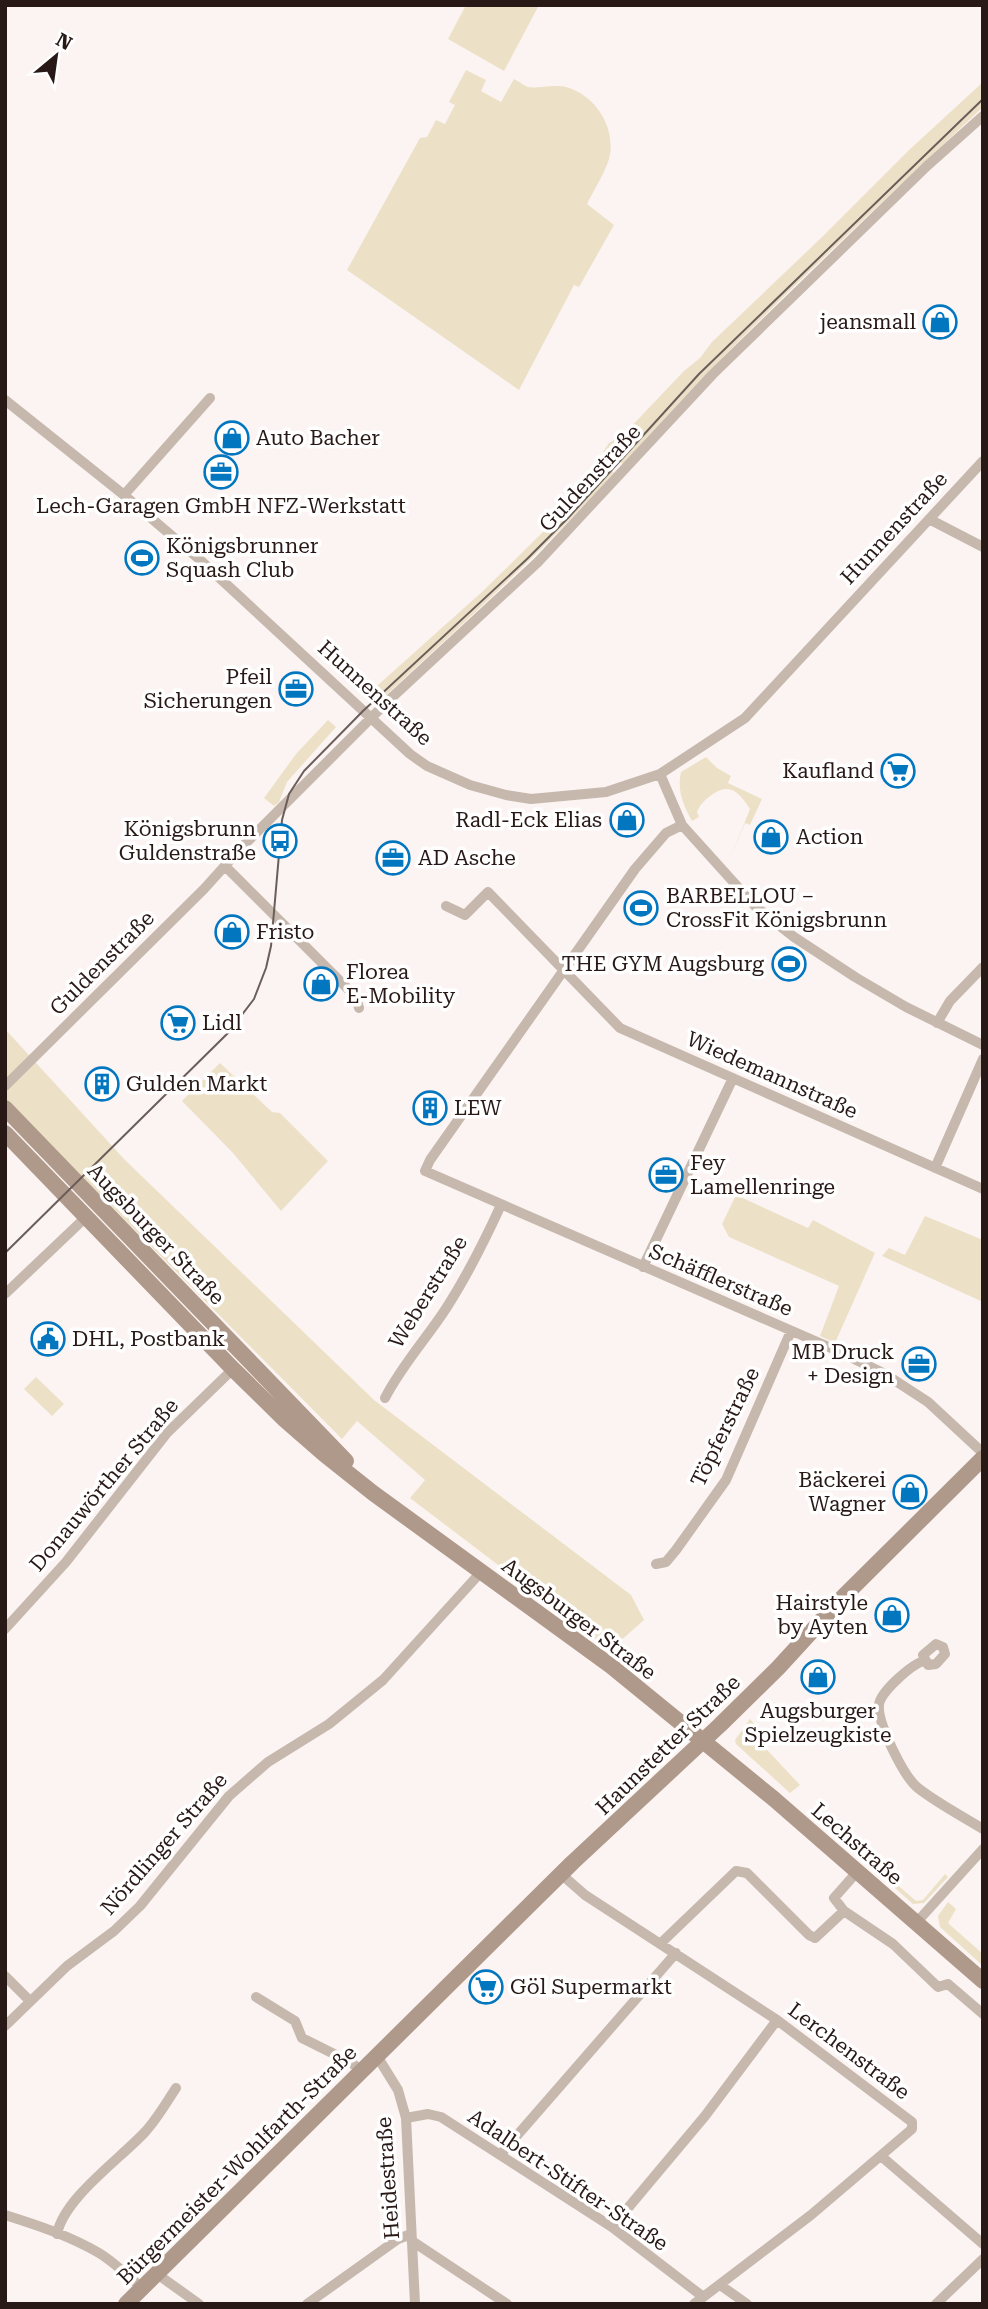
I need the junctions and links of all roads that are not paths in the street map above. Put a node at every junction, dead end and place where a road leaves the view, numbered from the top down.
1 (983, 116) edge
2 (209, 398) dead end
3 (5, 400) edge
4 (983, 461) edge
5 (124, 495) junction
6 (929, 519) junction
7 (983, 547) edge
8 (371, 719) junction
9 (660, 774) junction
10 (682, 825) junction
11 (226, 867) junction
12 (446, 906) dead end
13 (983, 967) edge
14 (564, 969) junction
15 (359, 1008) dead end
16 (937, 1023) junction
17 (983, 1045) edge
18 (983, 1059) edge
19 (733, 1078) junction
20 (5, 1086) edge
21 (5, 1108) edge
22 (5, 1133) edge
23 (934, 1168) junction
24 (983, 1189) edge
25 (501, 1205) junction
26 (86, 1217) junction
27 (643, 1267) junction
28 (5, 1294) edge
29 (791, 1331) junction
30 (233, 1369) junction
31 (385, 1398) dead end
32 (983, 1456) edge
33 (396, 1509) junction
34 (656, 1564) dead end
35 (481, 1572) junction
36 (5, 1629) edge
37 (924, 1661) dead end
38 (702, 1740) junction
39 (983, 1829) edge
40 (983, 1849) edge
41 (857, 1872) junction
42 (561, 1874) junction
43 (844, 1911) junction
44 (916, 1923) junction
45 (661, 1943) junction
46 (676, 1953) junction
47 (5, 1976) edge
48 (983, 1981) edge
49 (256, 1997) dead end
50 (30, 2001) junction
51 (983, 2014) edge
52 (777, 2020) junction
53 (5, 2026) edge
54 (377, 2056) junction
55 (361, 2071) junction
56 (176, 2088) dead end
57 (407, 2118) junction
58 (500, 2155) junction
59 (881, 2156) junction
60 (5, 2216) edge
61 (612, 2227) junction
62 (57, 2234) junction
63 (412, 2237) junction
64 (983, 2244) edge
65 (983, 2259) edge
66 (157, 2274) junction
67 (720, 2284) junction
68 (142, 2288) junction
69 (698, 2300) edge
70 (126, 2304) edge
71 (200, 2304) edge
72 (307, 2304) edge
73 (415, 2304) edge
74 (507, 2304) edge
75 (747, 2304) edge
76 (936, 2304) edge

1 - 8 street, Guldenstraße
2 - 5 street
3 - 5 street, Hunnenstraße
4 - 6 street, Hunnenstraße
5 - 8 street, Hunnenstraße
6 - 7 street
6 - 9 street, Hunnenstraße
8 - 9 street, Hunnenstraße
8 - 11 street, Guldenstraße
9 - 10 street
10 - 14 street
10 - 16 street
11 - 15 street
11 - 20 street, Guldenstraße
12 - 14 street, Wiedemannstraße
13 - 16 street
14 - 19 street, Wiedemannstraße
14 - 25 street, Schäfflerstraße
16 - 17 street
18 - 23 street
19 - 23 street, Wiedemannstraße
19 - 27 street
21 - 33 street, Augsburger Straße
22 - 26 street, Augsburger Straße
23 - 24 street, Wiedemannstraße
25 - 27 street, Schäfflerstraße
25 - 31 street, Weberstraße
26 - 28 street
26 - 30 street, Augsburger Straße
27 - 29 street, Schäfflerstraße
29 - 32 street, Schäfflerstraße
29 - 34 street, Töpferstraße
30 - 33 street, Augsburger Straße
30 - 36 street, Donauwörther Straße
32 - 38 street, Haunstetter Straße
33 - 35 street, Augsburger Straße
35 - 38 street, Augsburger Straße
35 - 50 street, Nördlinger Straße
37 - 39 street
38 - 41 street, Lechstraße
38 - 42 street, Haunstetter Straße
40 - 44 street
41 - 43 street
41 - 44 street, Lechstraße
42 - 45 street, Lerchenstraße
42 - 54 street, Haunstetter Straße
43 - 45 street
43 - 51 street
44 - 48 street, Lechstraße
45 - 46 street, Lerchenstraße
46 - 52 street, Lerchenstraße
46 - 58 street
47 - 50 street
49 - 55 street
50 - 53 street, Nördlinger Straße
52 - 59 street, Lerchenstraße
52 - 61 street
54 - 55 street, Bürgermeister-Wohlfarth-Straße
54 - 57 street, Heidestraße
55 - 66 street, Bürgermeister-Wohlfarth-Straße
56 - 62 street
57 - 58 street, Adalbert-Stifter-Straße
57 - 63 street, Heidestraße
58 - 61 street, Adalbert-Stifter-Straße
59 - 64 street
59 - 67 street, Lerchenstraße
60 - 62 street
61 - 69 street, Adalbert-Stifter-Straße
62 - 68 street
63 - 72 street
63 - 73 street, Heidestraße
63 - 74 street
65 - 76 street
66 - 68 street, Bürgermeister-Wohlfarth-Straße
66 - 71 street
67 - 69 street, Lerchenstraße
67 - 75 street
68 - 70 street, Bürgermeister-Wohlfarth-Straße

